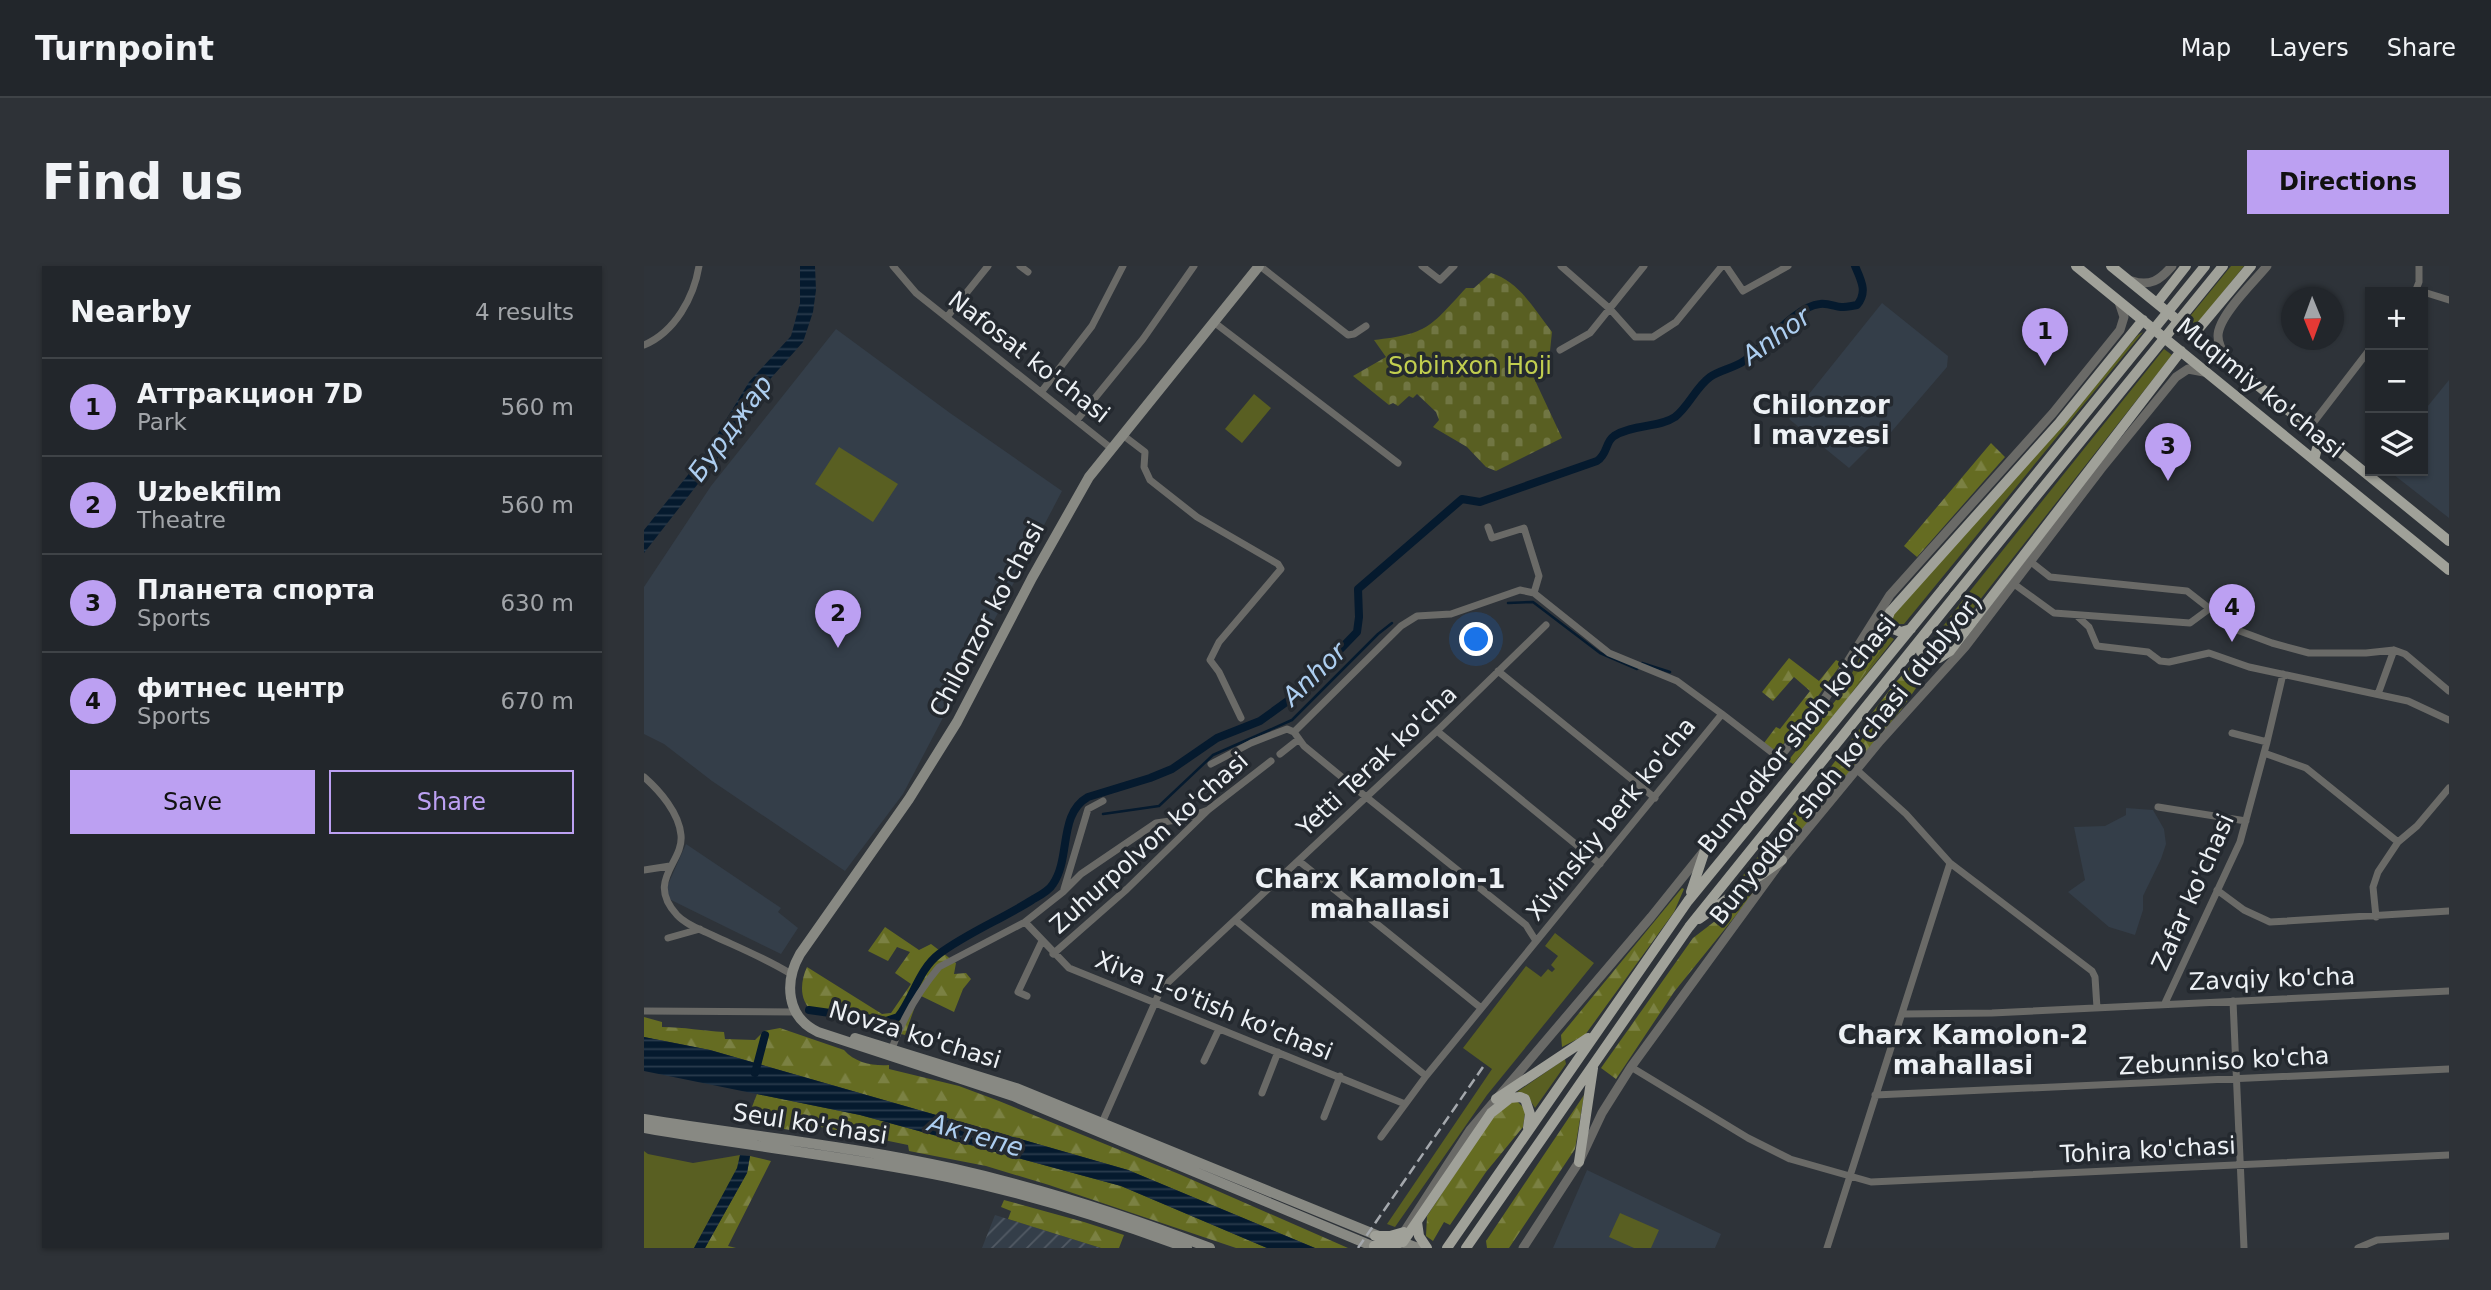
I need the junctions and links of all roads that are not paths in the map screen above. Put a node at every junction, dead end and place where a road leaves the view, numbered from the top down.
1 (699, 266) edge
2 (893, 266) edge
3 (988, 266) edge
4 (1020, 266) edge
5 (1123, 266) edge
6 (1195, 266) edge
7 (1260, 266) edge
8 (1422, 266) edge
9 (1454, 266) edge
10 (1561, 266) edge
11 (1644, 266) edge
12 (1723, 266) edge
13 (1788, 266) edge
14 (2076, 266) edge
15 (2111, 266) edge
16 (2172, 266) edge
17 (2186, 266) edge
18 (2205, 266) edge
19 (2222, 266) edge
20 (2251, 266) edge
21 (2267, 266) edge
22 (2419, 266) edge
23 (1028, 272) dead end
24 (2125, 277) junction
25 (2416, 287) edge
26 (2428, 294) edge
27 (2116, 298) junction
28 (2449, 300) edge
29 (2157, 303) junction
30 (1609, 309) junction
31 (947, 317) junction
32 (2143, 320) junction
33 (1214, 323) junction
34 (1366, 326) dead end
35 (2195, 333) junction
36 (644, 345) edge
37 (1560, 349) dead end
38 (2369, 350) edge
39 (2181, 351) junction
40 (2232, 363) junction
41 (2211, 376) junction
42 (1042, 391) junction
43 (1077, 420) junction
44 (2310, 427) junction
45 (1124, 436) junction
46 (2039, 437) junction
47 (2329, 443) junction
48 (1112, 449) junction
49 (2314, 460) junction
50 (1398, 463) dead end
51 (1488, 527) dead end
52 (2449, 541) edge
53 (2031, 562) junction
54 (2449, 570) edge
55 (2014, 584) junction
56 (1534, 593) junction
57 (2209, 609) junction
58 (2076, 615) junction
59 (1546, 625) dead end
60 (1911, 629) junction
61 (1922, 638) junction
62 (2394, 650) junction
63 (1498, 671) junction
64 (2283, 674) junction
65 (2449, 691) edge
66 (2378, 694) junction
67 (1722, 714) junction
68 (1241, 718) dead end
69 (2449, 720) edge
70 (1437, 731) junction
71 (2232, 733) dead end
72 (1296, 736) junction
73 (2267, 742) junction
74 (2264, 753) junction
75 (1280, 754) dead end
76 (1779, 758) junction
77 (1271, 761) dead end
78 (1211, 764) dead end
79 (1857, 770) junction
80 (644, 778) edge
81 (2449, 788) edge
82 (1366, 797) junction
83 (1655, 798) junction
84 (1103, 801) dead end
85 (2158, 807) dead end
86 (1208, 810) junction
87 (2246, 821) junction
88 (2398, 842) junction
89 (1705, 850) junction
90 (1782, 860) junction
91 (1298, 861) junction
92 (1950, 863) junction
93 (1600, 864) junction
94 (670, 866) junction
95 (644, 870) edge
96 (2217, 890) junction
97 (1063, 892) junction
98 (1688, 901) junction
99 (2449, 911) edge
100 (2376, 917) junction
101 (1236, 920) junction
102 (1025, 922) junction
103 (1689, 927) junction
104 (700, 929) junction
105 (668, 938) dead end
106 (1042, 941) junction
107 (1536, 941) junction
108 (1053, 954) junction
109 (791, 974) junction
110 (2449, 991) edge
111 (1027, 996) dead end
112 (2233, 1001) junction
113 (1154, 1003) junction
114 (2165, 1003) junction
115 (1481, 1008) junction
116 (2097, 1008) junction
117 (644, 1011) edge
118 (795, 1012) junction
119 (1904, 1014) junction
120 (1219, 1029) junction
121 (1593, 1035) junction
122 (891, 1052) junction
123 (1278, 1052) junction
124 (1204, 1061) dead end
125 (1594, 1062) junction
126 (1631, 1067) junction
127 (2449, 1069) edge
128 (1340, 1076) junction
129 (1426, 1076) junction
130 (2236, 1080) junction
131 (1262, 1093) dead end
132 (1875, 1096) junction
133 (1492, 1102) junction
134 (1405, 1104) junction
135 (1324, 1117) dead end
136 (644, 1119) edge
137 (1100, 1127) junction
138 (644, 1128) edge
139 (1526, 1134) junction
140 (1381, 1137) dead end
141 (739, 1138) junction
142 (752, 1140) junction
143 (2449, 1155) edge
144 (1579, 1162) junction
145 (2241, 1165) junction
146 (1849, 1177) junction
147 (1417, 1222) junction
148 (2449, 1236) edge
149 (2403, 1238) junction
150 (1403, 1241) edge
151 (1375, 1243) edge
152 (1448, 1247) edge
153 (1187, 1248) edge
154 (1210, 1248) edge
155 (1418, 1248) edge
156 (1427, 1248) edge
157 (1466, 1248) edge
158 (1523, 1248) edge
159 (1827, 1248) edge
160 (2244, 1248) edge
161 (2358, 1248) edge
162 (2406, 1248) edge

1 - 36 street
2 - 31 street, Nafosat ko'chasi
3 - 31 street
4 - 23 street
5 - 42 street
6 - 43 street
7 - 33 main road, Chilonzor ko'chasi
7 - 34 street
8 - 9 street
10 - 30 street
11 - 30 street
12 - 13 street
12 - 30 street
14 - 27 main road, Muqimiy ko'chasi
15 - 24 main road, Muqimiy ko'chasi
16 - 24 street
17 - 29 main road
18 - 60 main road, Bunyodkor shoh ko'chasi, bridge
19 - 61 main road, Bunyodkor shoh ko'chasi, bridge
20 - 35 main road
21 - 40 street
22 - 25 street
24 - 29 main road, Muqimiy ko'chasi
26 - 28 street
27 - 32 main road, Muqimiy ko'chasi
27 - 46 street
29 - 35 main road, Muqimiy ko'chasi
30 - 37 street
31 - 42 street, Nafosat ko'chasi
32 - 39 main road, Muqimiy ko'chasi
32 - 46 main road
33 - 45 main road, Chilonzor ko'chasi
33 - 50 street
35 - 40 main road, Muqimiy ko'chasi
38 - 44 street
39 - 41 main road, Muqimiy ko'chasi
39 - 61 main road
40 - 44 main road, Muqimiy ko'chasi
41 - 49 main road, Muqimiy ko'chasi
41 - 53 street, Bunyodkor shoh koʻchasi (dublyor)
42 - 43 street, Nafosat ko'chasi
43 - 48 street, Nafosat ko'chasi
44 - 47 main road, Muqimiy ko'chasi
45 - 48 main road, Chilonzor ko'chasi
45 - 68 street
46 - 60 main road
46 - 76 street
47 - 49 main road
47 - 52 main road, Muqimiy ko'chasi
48 - 109 main road, Chilonzor ko'chasi
49 - 54 main road, Muqimiy ko'chasi
51 - 56 street
53 - 55 street, Bunyodkor shoh koʻchasi (dublyor)
53 - 57 street
55 - 58 street
55 - 79 street, Bunyodkor shoh koʻchasi (dublyor)
56 - 67 street
56 - 72 street
57 - 58 street
57 - 62 street
58 - 64 street
59 - 63 street, Yetti Terak ko'cha
60 - 98 main road, Bunyodkor shoh ko'chasi
61 - 103 main road, Bunyodkor shoh ko'chasi
62 - 65 street
62 - 66 street
63 - 70 street, Yetti Terak ko'cha
63 - 83 street
64 - 66 street
64 - 73 street, Zafar ko'chasi
66 - 69 street
67 - 76 street, Xivinskiy berk ko'cha
67 - 83 street, Xivinskiy berk ko'cha
70 - 82 street, Yetti Terak ko'cha
70 - 93 street
71 - 73 street
72 - 75 street
72 - 78 street, Zuhurpolvon ko'chasi
72 - 82 street
73 - 74 street, Zafar ko'chasi
74 - 87 street, Zafar ko'chasi
74 - 88 street
76 - 89 street
77 - 86 street, Zuhurpolvon ko'chasi
79 - 90 street, Bunyodkor shoh koʻchasi (dublyor)
79 - 92 street
80 - 94 street
81 - 88 street
82 - 91 street, Yetti Terak ko'cha
82 - 107 street
83 - 93 street, Xivinskiy berk ko'cha
84 - 97 street
85 - 87 street
86 - 97 street, Zuhurpolvon ko'chasi
86 - 108 street, Zuhurpolvon ko'chasi
87 - 96 street, Zafar ko'chasi
88 - 100 street
89 - 98 main road
89 - 133 street
90 - 103 main road
90 - 126 street, Bunyodkor shoh koʻchasi (dublyor)
91 - 101 street, Yetti Terak ko'cha
91 - 115 street
92 - 116 street
92 - 119 street
93 - 107 street, Xivinskiy berk ko'cha
94 - 95 street
94 - 104 street
96 - 100 street
96 - 114 street, Zafar ko'chasi
97 - 102 street, Zuhurpolvon ko'chasi
98 - 121 main road, Bunyodkor shoh ko'chasi
99 - 100 street
101 - 113 street, Yetti Terak ko'cha
101 - 129 street
102 - 106 street, Xiva 1-o'tish ko'chasi
102 - 122 street, Zuhurpolvon ko'chasi
103 - 125 main road, Bunyodkor shoh ko'chasi
104 - 105 street
104 - 109 street
106 - 108 street, Xiva 1-o'tish ko'chasi
106 - 111 street
107 - 115 street, Xivinskiy berk ko'cha
108 - 113 street, Xiva 1-o'tish ko'chasi
109 - 118 main road
110 - 112 street, Zavqiy ko'cha
112 - 114 street, Zavqiy ko'cha
112 - 130 street
113 - 120 street, Xiva 1-o'tish ko'chasi
113 - 137 street, Yetti Terak ko'cha
114 - 116 street, Zavqiy ko'cha
115 - 129 street, Xivinskiy berk ko'cha
116 - 119 street, Zavqiy ko'cha
117 - 118 street
118 - 122 main road, Novza ko'chasi
119 - 132 street
120 - 123 street, Xiva 1-o'tish ko'chasi
120 - 124 street
121 - 133 main road
121 - 139 main road, Bunyodkor shoh ko'chasi
122 - 137 main road, Novza ko'chasi
123 - 128 street, Xiva 1-o'tish ko'chasi
123 - 131 street
125 - 144 main road
125 - 157 main road, Bunyodkor shoh ko'chasi
126 - 144 street, Bunyodkor shoh koʻchasi (dublyor)
126 - 146 street, Tohira ko'chasi
127 - 130 street, Zebunniso ko'cha
128 - 134 street, Xiva 1-o'tish ko'chasi
128 - 135 street
129 - 134 street, Xivinskiy berk ko'cha
130 - 132 street, Zebunniso ko'cha
130 - 145 street
132 - 146 street
133 - 150 street
134 - 140 street, Xivinskiy berk ko'cha
136 - 141 main road, Seul ko'chasi
137 - 151 main road, Novza ko'chasi
138 - 141 main road, Seul ko'chasi
139 - 147 main road
139 - 152 main road, Bunyodkor shoh ko'chasi
141 - 142 main road, Seul ko'chasi
142 - 153 main road, Seul ko'chasi
142 - 154 main road, Seul ko'chasi
143 - 145 street, Tohira ko'chasi
144 - 158 street, Bunyodkor shoh koʻchasi (dublyor)
145 - 146 street, Tohira ko'chasi
145 - 160 street
146 - 159 street
147 - 150 main road
147 - 156 main road
148 - 149 street
149 - 161 street
149 - 162 street
150 - 151 main road
150 - 155 main road

